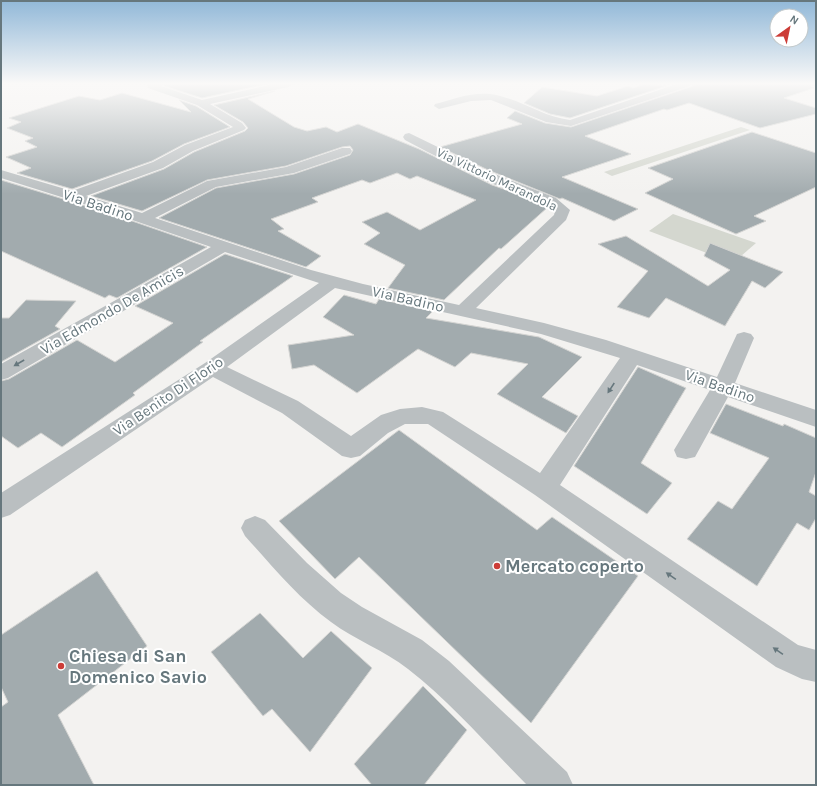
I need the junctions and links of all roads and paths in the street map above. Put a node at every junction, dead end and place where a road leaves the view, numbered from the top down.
1 (231, 121) edge
2 (554, 121) edge
3 (578, 121) edge
4 (409, 137) dead end
5 (346, 151) dead end
6 (1, 174) edge
7 (73, 196) junction
8 (142, 219) junction
9 (223, 247) junction
10 (333, 282) junction
11 (463, 311) junction
12 (744, 338) dead end
13 (632, 355) junction
14 (212, 368) junction
15 (1, 373) edge
16 (723, 387) junction
17 (816, 419) edge
18 (686, 450) dead end
19 (544, 488) junction
20 (1, 507) edge
21 (255, 528) dead end
22 (815, 666) edge
23 (554, 785) edge

1 - 7 street
2 - 3 street
4 - 11 street, Via Vittorio Marandola
5 - 8 street
6 - 7 street, Via Badino
7 - 8 street, Via Badino
8 - 9 street, Via Badino
9 - 10 street, Via Badino
9 -> 15 street, Via Edmondo De Amicis
10 - 11 street, Via Badino
10 - 14 street, Via Benito Di Florio
11 - 13 street, Via Badino
12 - 16 street
13 - 16 street, Via Badino
13 -> 19 street
14 - 19 street
14 - 20 street, Via Benito Di Florio
16 - 17 street, Via Badino
16 - 18 street
22 -> 19 street
21 - 23 street

